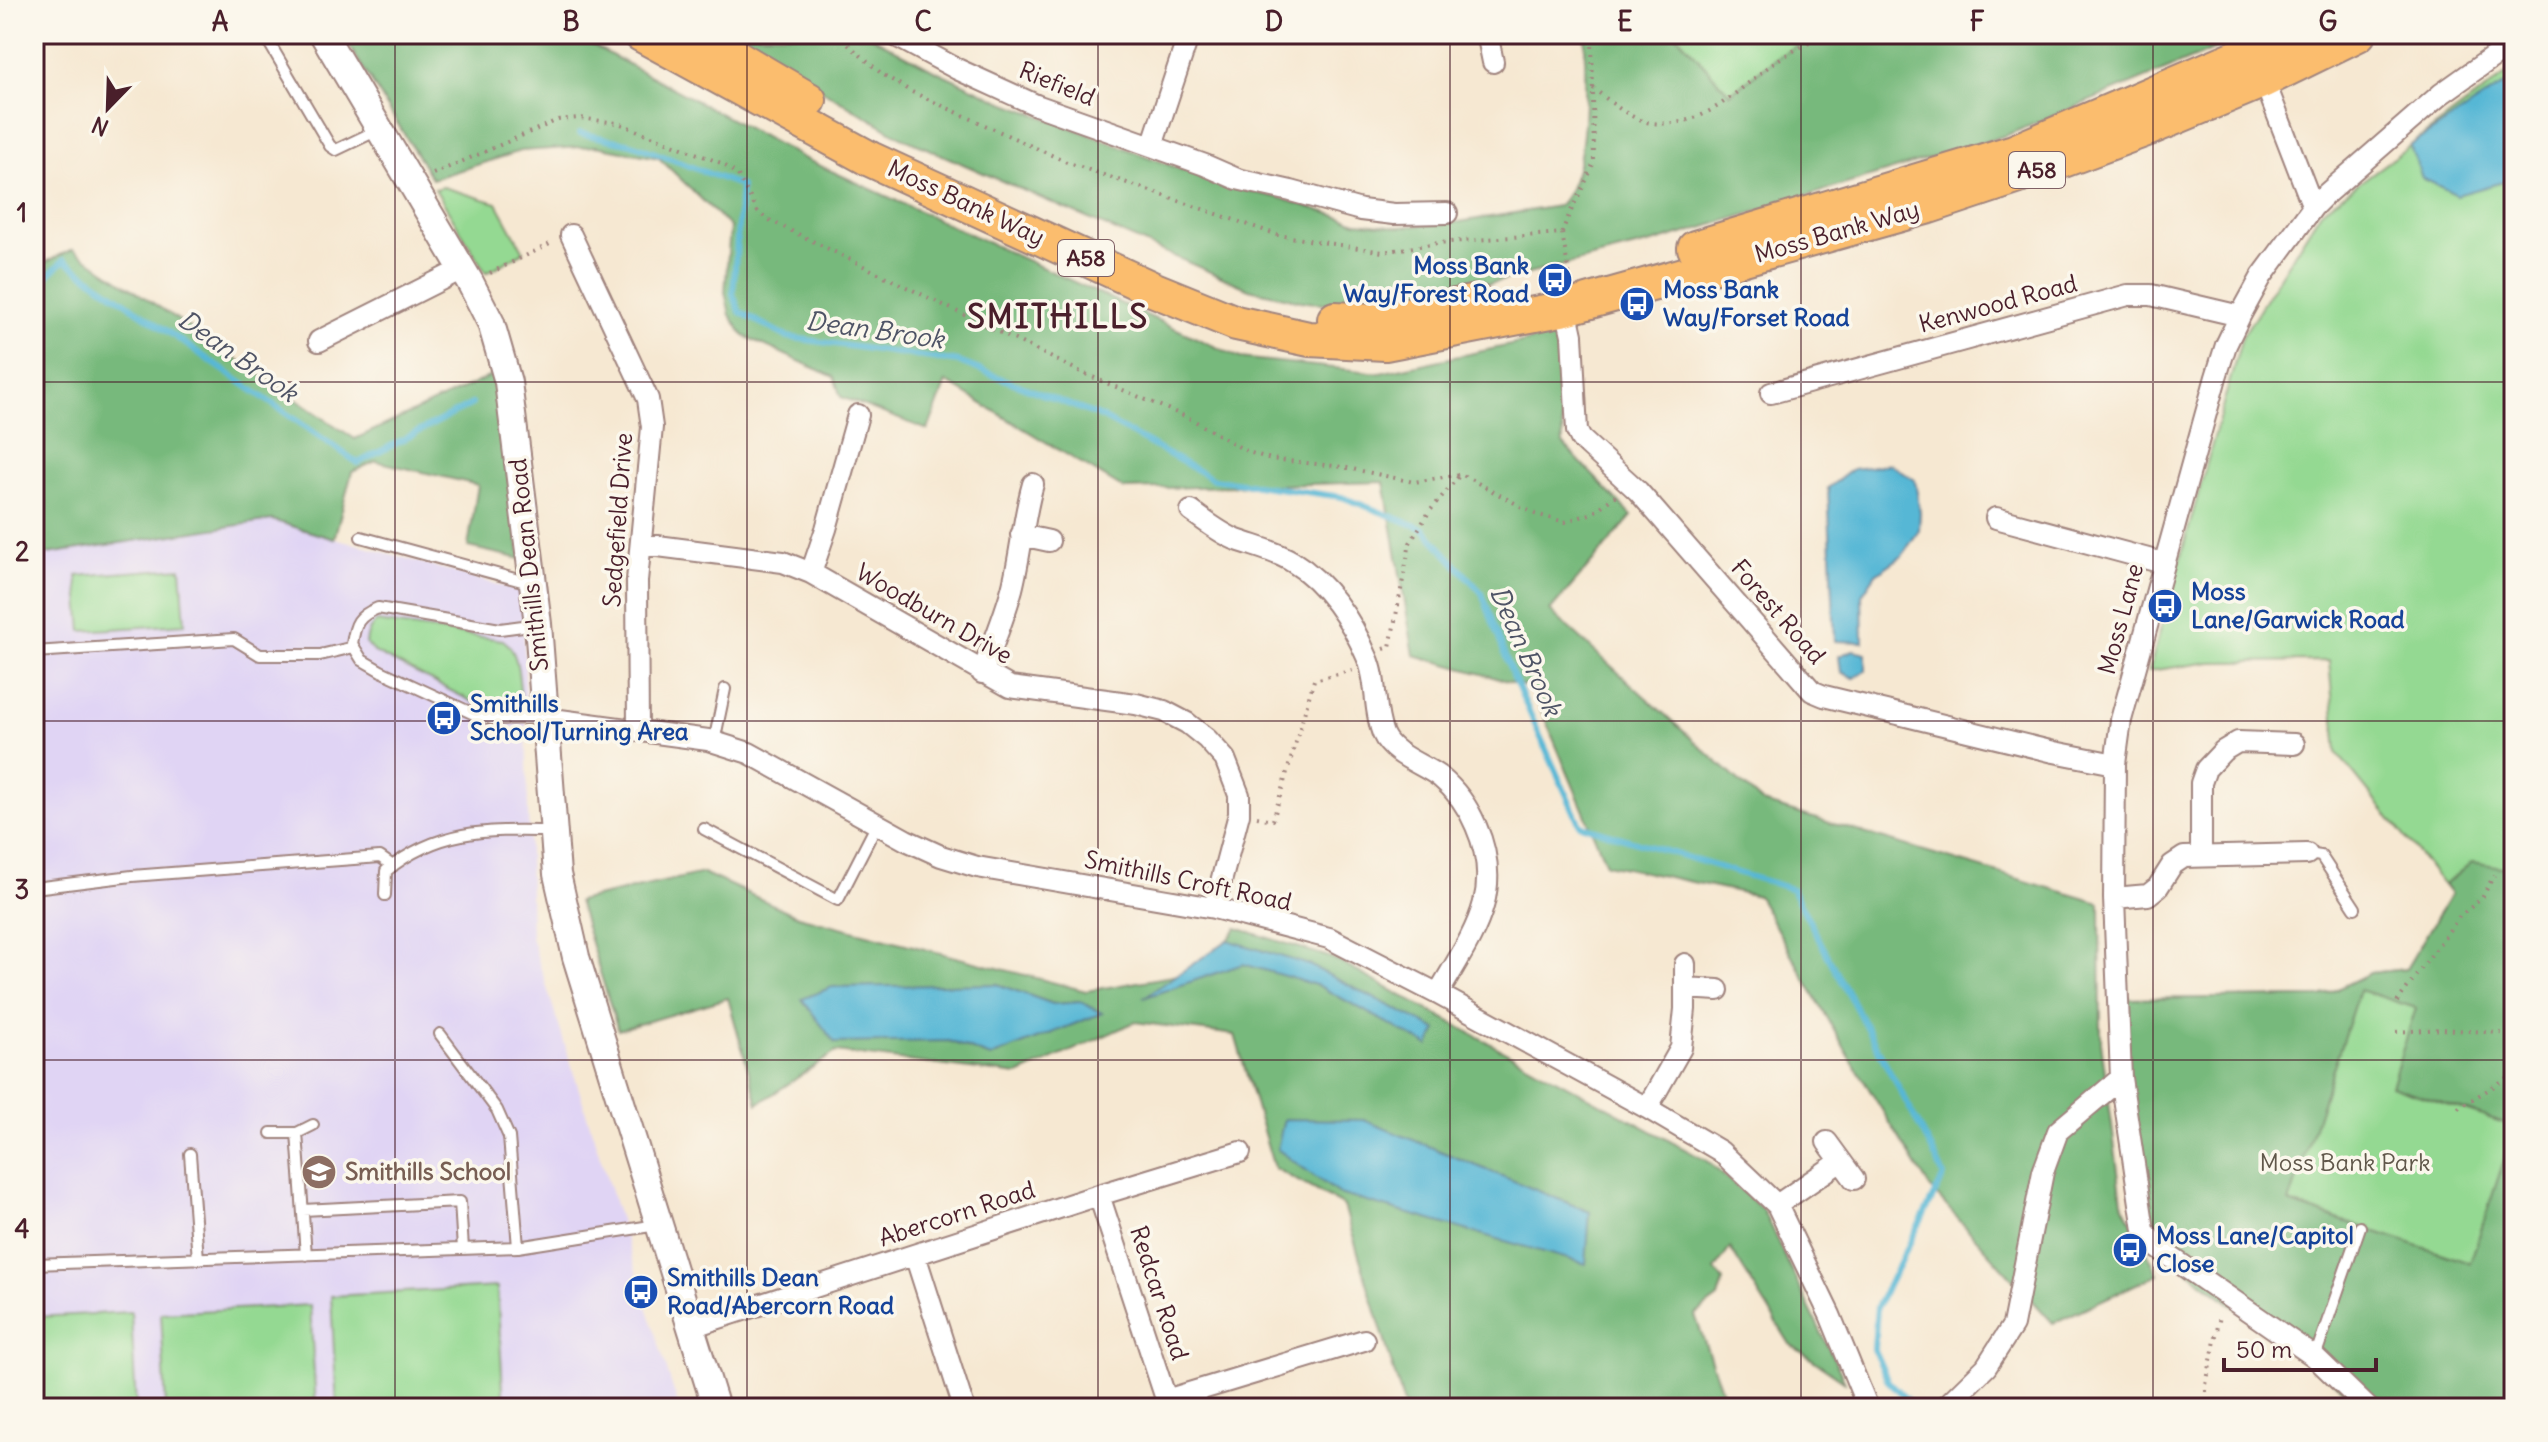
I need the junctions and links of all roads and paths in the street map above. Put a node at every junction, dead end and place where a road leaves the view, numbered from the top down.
1 (264, 34) edge
2 (323, 34) edge
3 (641, 34) edge
4 (697, 34) edge
5 (1189, 34) edge
6 (1592, 34) edge
7 (1826, 34) edge
8 (2292, 34) edge
9 (2358, 34) edge
10 (1486, 35) edge
11 (900, 36) edge
12 (2514, 42) edge
13 (1493, 62) dead end
14 (2264, 80) junction
15 (1593, 88) junction
16 (380, 129) junction
17 (1152, 146) junction
18 (412, 183) junction
19 (2313, 207) junction
20 (1447, 213) dead end
21 (1562, 233) dead end
22 (571, 235) joint
23 (466, 276) junction
24 (1566, 308) junction
25 (2240, 316) junction
26 (319, 341) dead end
27 (1771, 393) dead end
28 (858, 415) dead end
29 (1461, 474) junction
30 (1033, 484) dead end
31 (1630, 484) junction
32 (1200, 512) dead end
33 (1996, 518) dead end
34 (1021, 535) junction
35 (361, 537) dead end
36 (1049, 541) dead end
37 (642, 544) junction
38 (2163, 563) junction
39 (811, 573) junction
40 (533, 584) junction
41 (538, 624) junction
42 (354, 647) junction
43 (34, 652) edge
44 (1369, 662) junction
45 (982, 673) junction
46 (725, 689) dead end
47 (545, 718) junction
48 (638, 729) junction
49 (714, 742) junction
50 (2294, 744) dead end
51 (2115, 764) junction
52 (1239, 814) junction
53 (877, 824) junction
54 (704, 829) dead end
55 (554, 831) junction
56 (2307, 854) joint
57 (2201, 855) junction
58 (393, 866) junction
59 (2494, 875) dead end
60 (34, 888) edge
61 (385, 895) dead end
62 (2114, 898) junction
63 (1214, 908) junction
64 (2355, 908) dead end
65 (1685, 964) dead end
66 (1685, 988) junction
67 (1718, 990) dead end
68 (1438, 994) junction
69 (2397, 1002) dead end
70 (2396, 1032) dead end
71 (440, 1034) dead end
72 (2514, 1034) edge
73 (2514, 1074) edge
74 (2121, 1078) junction
75 (1647, 1108) junction
76 (2458, 1108) dead end
77 (313, 1125) dead end
78 (271, 1133) dead end
79 (297, 1133) junction
80 (1827, 1142) dead end
81 (1240, 1152) dead end
82 (190, 1154) dead end
83 (1841, 1161) junction
84 (1854, 1179) dead end
85 (1099, 1195) junction
86 (1777, 1205) junction
87 (303, 1210) junction
88 (659, 1225) junction
89 (2360, 1227) dead end
90 (518, 1247) junction
91 (463, 1249) junction
92 (306, 1255) junction
93 (915, 1255) junction
94 (198, 1259) junction
95 (34, 1264) edge
96 (2225, 1294) junction
97 (691, 1327) junction
98 (1364, 1340) dead end
99 (2315, 1357) junction
100 (1167, 1404) edge
101 (716, 1408) edge
102 (964, 1408) edge
103 (1868, 1408) edge
104 (1944, 1408) edge
105 (2206, 1408) edge
106 (2368, 1408) edge

1 - 16 lane
2 - 16 street, Smithills Dean Road
3 - 24 highway, Moss Bank Way / A58
4 - 8 highway, Moss Bank Way / A58
5 - 17 street
6 - 15 path
7 - 15 path
9 - 14 highway, Moss Bank Way / A58
10 - 13 street
11 - 17 street, Riefield
12 - 19 street, Moss Lane
14 - 19 street
14 - 24 highway, Moss Bank Way / A58
15 - 21 path
16 - 18 street, Smithills Dean Road
17 - 20 street, Riefield
18 - 23 street, Smithills Dean Road
18 - 29 path
19 - 25 street, Moss Lane
22 - 23 path
22 - 37 street, Sedgefield Drive
23 - 26 street
23 - 40 street, Smithills Dean Road
24 - 31 street, Forest Road
25 - 27 street, Kenwood Road
25 - 38 street, Moss Lane
28 - 39 street
29 - 31 path
29 - 44 path
30 - 34 street
31 - 51 street, Forest Road
32 - 44 street
33 - 38 street
34 - 36 street
34 - 45 street
35 - 40 lane
37 - 39 street, Woodburn Drive
37 - 48 street, Sedgefield Drive
38 - 51 street, Moss Lane
39 - 45 street, Woodburn Drive
40 - 41 street, Smithills Dean Road
41 - 42 lane
41 - 47 street, Smithills Dean Road
42 - 43 lane
42 - 47 lane
44 - 52 path
44 - 68 street
45 - 52 street, Woodburn Drive
46 - 49 lane
47 - 48 street, Smithills Croft Road
47 - 55 street, Smithills Dean Road
48 - 49 street, Smithills Croft Road
49 - 53 street, Smithills Croft Road
50 - 57 street
51 - 62 street, Moss Lane
52 - 63 street, Woodburn Drive
53 - 54 lane
53 - 63 street, Smithills Croft Road
55 - 58 lane
55 - 88 street, Smithills Dean Road
56 - 57 street
56 - 64 lane
57 - 62 street
58 - 60 lane
58 - 61 lane
59 - 69 path
62 - 74 street, Moss Lane
63 - 68 street, Smithills Croft Road
65 - 66 street
66 - 67 street
66 - 75 street
68 - 75 street, Smithills Croft Road
70 - 72 path
71 - 90 lane
73 - 76 path
74 - 96 street, Moss Lane
74 - 104 street
75 - 86 street, Smithills Croft Road
77 - 79 lane
78 - 79 lane
79 - 87 lane
80 - 83 street
81 - 85 street, Abercorn Road
82 - 94 lane
83 - 84 street
83 - 86 street
85 - 93 street, Abercorn Road
85 - 100 street, Redcar Road
86 - 103 street, Smithills Croft Road
87 - 91 lane
87 - 92 lane
88 - 90 lane
88 - 97 street, Smithills Dean Road
89 - 99 lane
90 - 91 lane
91 - 92 lane
92 - 94 lane
93 - 97 street, Abercorn Road
93 - 102 street
94 - 95 lane
96 - 99 street, Moss Lane
96 - 105 path
97 - 101 street, Smithills Dean Road
98 - 100 street
99 - 106 street, Moss Lane

